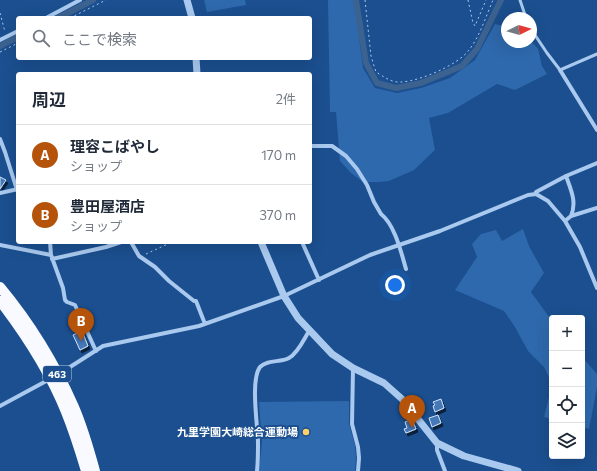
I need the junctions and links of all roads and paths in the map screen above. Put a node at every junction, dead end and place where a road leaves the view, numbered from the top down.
1 (80, 0) edge
2 (106, 0) edge
3 (187, 0) edge
4 (365, 0) edge
5 (468, 0) edge
6 (486, 0) edge
7 (493, 0) edge
8 (520, 0) edge
9 (0, 12) edge
10 (524, 12) edge
11 (50, 16) edge
12 (74, 16) edge
13 (191, 16) edge
14 (16, 32) edge
15 (7, 36) junction
16 (537, 38) edge
17 (0, 40) edge
18 (16, 45) edge
19 (0, 52) edge
20 (597, 54) edge
21 (196, 60) edge
22 (560, 70) junction
23 (197, 72) edge
24 (597, 130) edge
25 (0, 139) edge
26 (312, 146) edge
27 (597, 163) edge
28 (566, 176) junction
29 (16, 186) edge
30 (16, 189) edge
31 (0, 193) edge
32 (536, 194) junction
33 (597, 208) edge
34 (571, 216) junction
35 (565, 221) junction
36 (50, 244) edge
37 (115, 244) edge
38 (132, 244) edge
39 (167, 244) edge
40 (262, 244) edge
41 (303, 244) edge
42 (0, 245) edge
43 (398, 245) junction
44 (140, 256) junction
45 (52, 257) junction
46 (406, 269) dead end
47 (319, 280) junction
48 (0, 287) edge
49 (597, 288) edge
50 (284, 296) junction
51 (0, 301) edge
52 (205, 324) junction
53 (309, 331) junction
54 (96, 351) junction
55 (353, 368) junction
56 (54, 377) junction
57 (0, 406) edge
58 (437, 443) junction
59 (86, 471) edge
60 (95, 471) edge
61 (257, 471) edge
62 (358, 471) edge
63 (446, 471) edge
64 (518, 471) edge

1 - 11 street
2 - 12 path
3 - 13 street
4 - 7 path
5 - 6 path
8 - 10 lane
9 - 15 path
14 - 15 street
15 - 17 street
16 - 22 lane
18 - 19 path
20 - 22 lane
21 - 23 street
22 - 24 street
25 - 29 street
26 - 43 street
27 - 28 street
28 - 32 street
28 - 34 street
30 - 31 street
32 - 35 street
32 - 43 street
33 - 34 street
34 - 35 street
35 - 49 street
36 - 45 street
37 - 45 street
38 - 44 street
39 - 44 path
40 - 50 street
41 - 47 street
42 - 45 street
43 - 46 street
43 - 47 street
44 - 52 street
45 - 54 street
47 - 50 street
48 - 56 highway, 463
50 - 52 street
50 - 53 street
51 - 56 highway, 463
52 - 54 street
53 - 55 street
53 - 61 street
54 - 56 street
55 - 58 street
55 - 62 street
56 - 57 street
56 - 59 highway, 463
56 - 60 highway, 463
58 - 63 street
58 - 64 street

